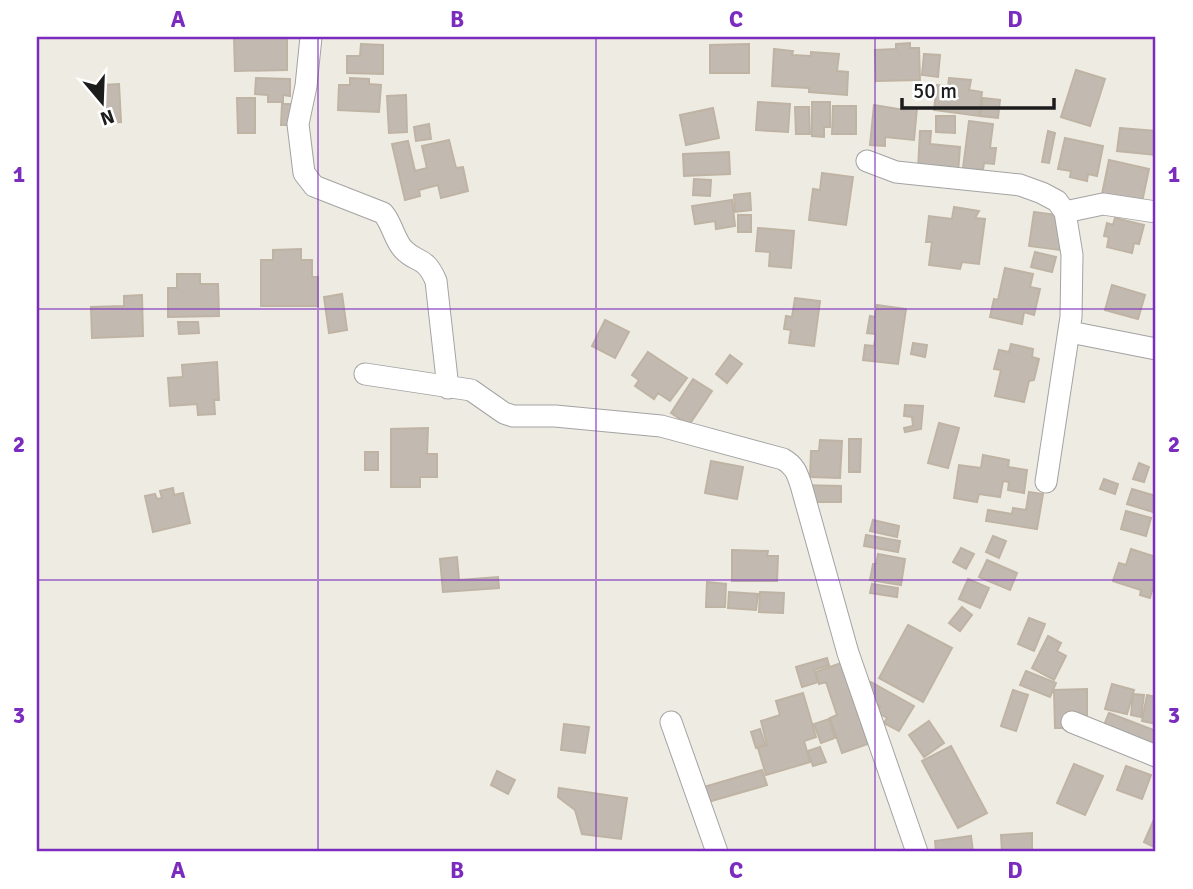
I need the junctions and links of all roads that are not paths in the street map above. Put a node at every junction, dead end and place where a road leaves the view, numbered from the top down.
1 (311, 37) edge
2 (867, 161) dead end
3 (1065, 212) junction
4 (1156, 212) edge
5 (1070, 332) junction
6 (1156, 349) edge
7 (365, 374) dead end
8 (448, 388) junction
9 (1046, 482) dead end
10 (671, 722) dead end
11 (1072, 722) dead end
12 (1156, 756) edge
13 (717, 852) edge
14 (917, 852) edge

1 - 8 street
2 - 3 street
3 - 4 street
3 - 5 street
5 - 6 street
5 - 9 street
7 - 8 street
8 - 14 street
10 - 13 street
11 - 12 street

